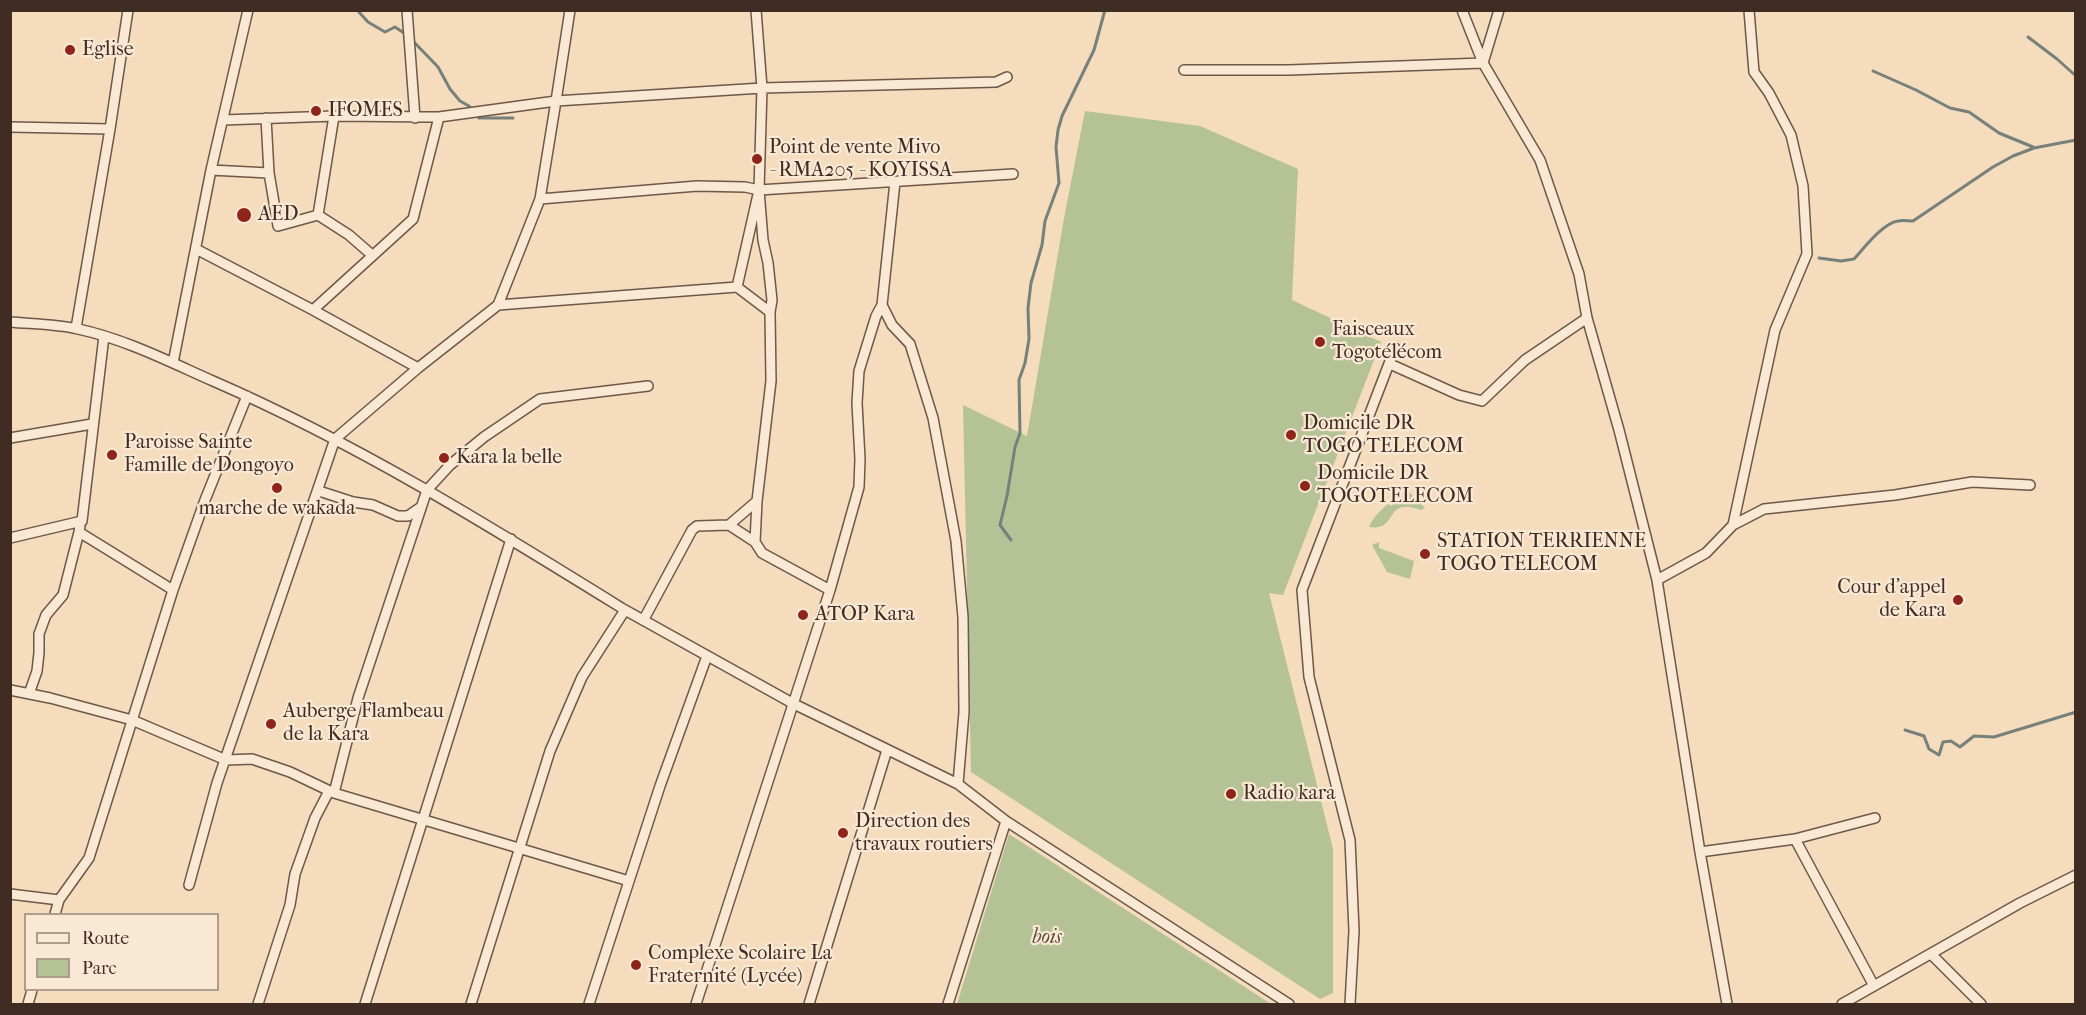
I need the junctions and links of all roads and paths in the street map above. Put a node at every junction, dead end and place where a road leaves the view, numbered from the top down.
1 (128, 10) edge
2 (248, 10) edge
3 (407, 10) edge
4 (570, 10) edge
5 (756, 10) edge
6 (1462, 10) edge
7 (1499, 10) edge
8 (1749, 10) edge
9 (1483, 63) junction
10 (1184, 70) dead end
11 (1007, 77) dead end
12 (762, 88) junction
13 (556, 101) junction
14 (334, 116) junction
15 (439, 117) junction
16 (266, 118) junction
17 (416, 118) junction
18 (223, 120) junction
19 (10, 127) edge
20 (111, 129) junction
21 (211, 170) junction
22 (269, 173) junction
23 (1013, 174) dead end
24 (895, 182) junction
25 (759, 190) junction
26 (540, 200) junction
27 (318, 215) junction
28 (196, 249) junction
29 (372, 255) junction
30 (736, 287) junction
31 (498, 305) junction
32 (882, 305) junction
33 (313, 310) junction
34 (770, 312) junction
35 (1587, 318) junction
36 (10, 321) edge
37 (76, 328) junction
38 (104, 336) junction
39 (1395, 348) dead end
40 (173, 363) junction
41 (1390, 364) junction
42 (418, 368) junction
43 (648, 386) dead end
44 (247, 396) junction
45 (92, 424) junction
46 (10, 438) edge
47 (336, 439) junction
48 (2030, 485) dead end
49 (427, 490) junction
50 (319, 491) junction
51 (757, 501) junction
52 (421, 507) junction
53 (82, 521) junction
54 (729, 525) junction
55 (1733, 525) junction
56 (79, 532) junction
57 (10, 538) edge
58 (511, 540) junction
59 (755, 542) junction
60 (1657, 580) junction
61 (172, 590) junction
62 (830, 590) junction
63 (625, 610) junction
64 (644, 619) junction
65 (706, 656) junction
66 (10, 690) edge
67 (29, 694) junction
68 (794, 704) junction
69 (132, 720) junction
70 (887, 750) junction
71 (226, 760) junction
72 (958, 784) junction
73 (332, 792) junction
74 (423, 818) junction
75 (1875, 818) dead end
76 (1006, 821) junction
77 (1795, 838) junction
78 (520, 848) junction
79 (1700, 852) junction
80 (2076, 875) edge
81 (629, 881) junction
82 (189, 885) dead end
83 (10, 894) edge
84 (59, 900) junction
85 (56, 913) edge
86 (1931, 954) junction
87 (1874, 986) junction
88 (258, 1005) edge
89 (365, 1005) edge
90 (471, 1005) edge
91 (589, 1005) edge
92 (696, 1005) edge
93 (809, 1005) edge
94 (948, 1005) edge
95 (1289, 1005) edge
96 (1350, 1005) edge
97 (1727, 1005) edge
98 (1842, 1005) edge
99 (1981, 1005) edge

1 - 20 street
2 - 18 street
3 - 17 street
4 - 13 street
5 - 12 street
6 - 9 street
7 - 9 street
8 - 55 street
9 - 10 street
9 - 35 street
11 - 12 street
12 - 13 street
12 - 25 street
13 - 15 street
13 - 26 street
14 - 16 street
14 - 17 street
14 - 27 street
15 - 17 street
15 - 29 street
16 - 18 street
16 - 22 street
18 - 21 street
19 - 20 street
20 - 37 street
21 - 22 street
21 - 28 street
22 - 27 street
23 - 24 street
24 - 25 street
24 - 32 street
25 - 26 street
25 - 30 street
25 - 34 street
26 - 31 street
27 - 29 street
28 - 33 street
28 - 40 street
29 - 33 street
30 - 31 street
30 - 34 street
31 - 42 street
32 - 62 street
32 - 72 street
33 - 42 street
34 - 51 street
35 - 41 street
35 - 60 street
36 - 37 street
37 - 38 street
38 - 40 street
38 - 45 street
39 - 41 street
40 - 44 street
41 - 96 street
42 - 47 street
43 - 49 street
44 - 47 street
44 - 61 street
45 - 46 street
45 - 53 street
47 - 49 street
47 - 50 street
48 - 55 street
49 - 52 street
49 - 58 street
50 - 52 street
50 - 71 street
51 - 54 street
51 - 59 street
52 - 73 street
53 - 56 street
53 - 57 street
54 - 59 street
54 - 64 street
55 - 60 street
56 - 61 street
56 - 67 street
58 - 63 street
58 - 74 street
59 - 62 street
60 - 79 street
61 - 69 street
62 - 68 street
63 - 64 street
63 - 78 street
64 - 65 street
65 - 68 street
65 - 81 street
66 - 67 street
67 - 69 street
68 - 70 street
68 - 92 street
69 - 71 street
69 - 84 street
70 - 72 street
70 - 93 street
71 - 73 street
71 - 82 street
72 - 76 street
73 - 74 street
73 - 88 street
74 - 78 street
74 - 89 street
75 - 77 street
76 - 94 street
76 - 95 street
77 - 79 street
77 - 87 street
78 - 81 street
78 - 90 street
79 - 97 street
80 - 86 street
81 - 91 street
83 - 84 street
84 - 85 street
86 - 87 street
86 - 99 street
87 - 98 street

